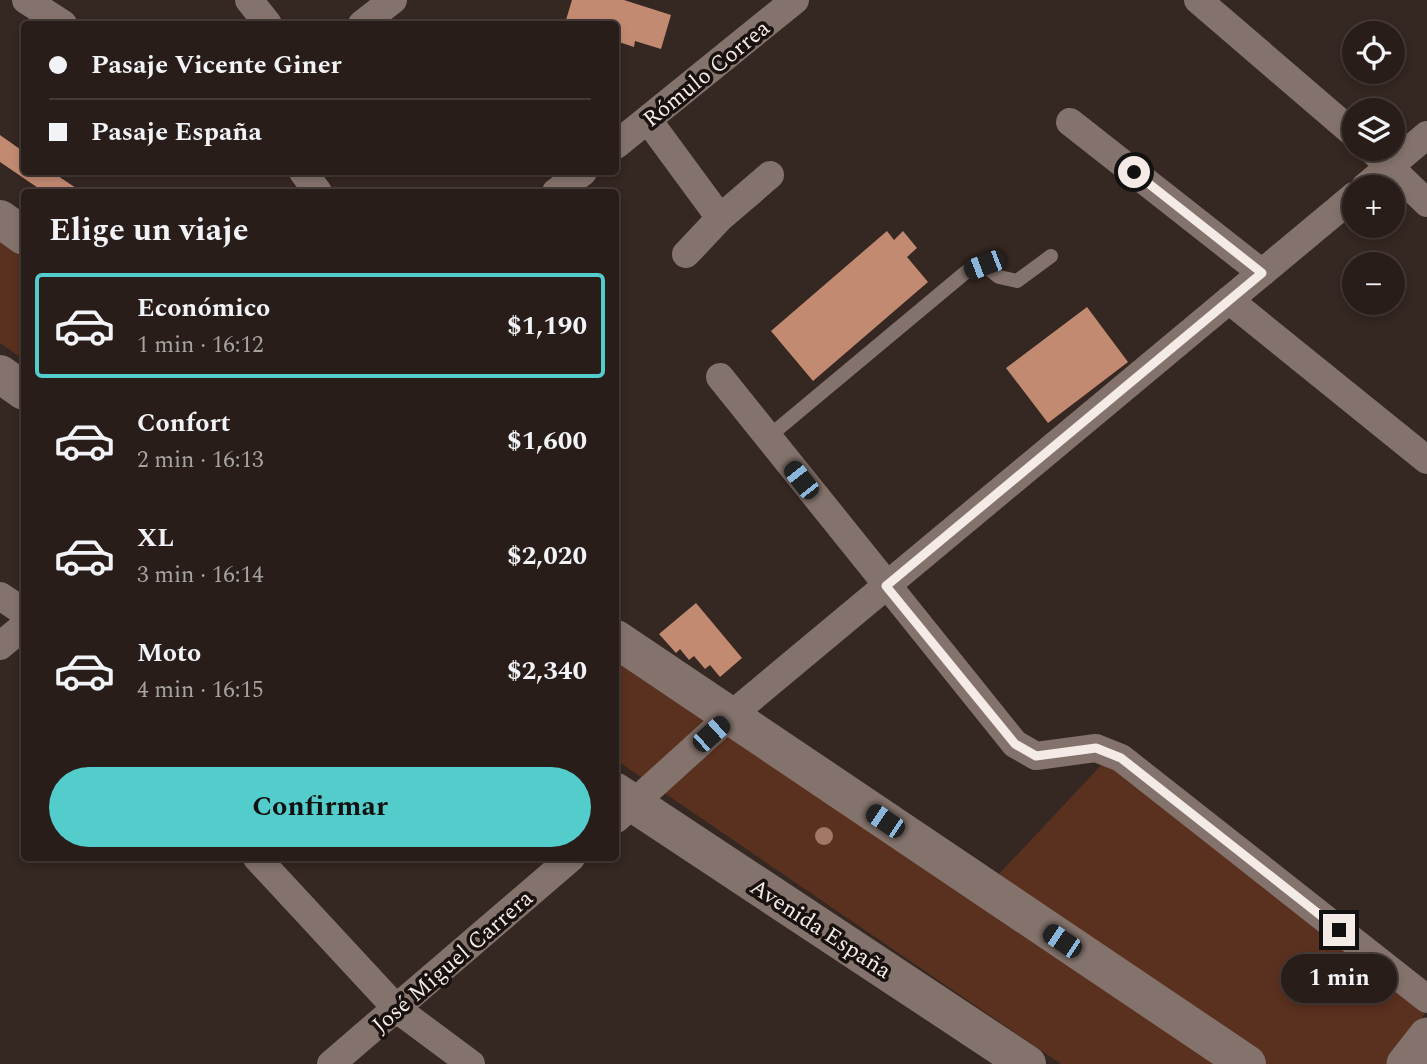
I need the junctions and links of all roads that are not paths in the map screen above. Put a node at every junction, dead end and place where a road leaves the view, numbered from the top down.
1 (26, 0) edge
2 (249, 0) edge
3 (393, 0) edge
4 (795, 0) edge
5 (1198, 0) edge
6 (58, 21) edge
7 (266, 21) edge
8 (366, 21) edge
9 (648, 120) junction
10 (1070, 122) dead end
11 (1342, 124) edge
12 (1427, 135) edge
13 (619, 143) edge
14 (1405, 146) edge
15 (1385, 161) edge
16 (579, 175) edge
17 (770, 175) dead end
18 (560, 189) edge
19 (1427, 203) edge
20 (1342, 206) edge
21 (720, 218) junction
22 (0, 219) edge
23 (21, 234) edge
24 (686, 254) dead end
25 (1051, 256) dead end
26 (1262, 273) junction
27 (1229, 300) junction
28 (0, 374) edge
29 (720, 377) dead end
30 (21, 389) edge
31 (767, 438) junction
32 (1427, 460) edge
33 (886, 586) junction
34 (0, 596) edge
35 (21, 610) edge
36 (21, 628) edge
37 (619, 641) edge
38 (0, 646) edge
39 (730, 716) junction
40 (622, 805) edge
41 (260, 861) edge
42 (569, 861) edge
43 (1427, 999) edge
44 (397, 1009) junction
45 (1427, 1036) edge
46 (331, 1064) edge
47 (471, 1064) edge
48 (1027, 1064) edge
49 (1247, 1064) edge
50 (1405, 1064) edge

1 - 6 street
2 - 7 street
3 - 8 street
4 - 9 street, Rómulo Correa
5 - 11 street
9 - 13 street, Rómulo Correa
9 - 21 street
10 - 26 street
12 - 14 street
15 - 19 street
16 - 18 street
17 - 21 street
20 - 26 street
21 - 24 street
22 - 23 main road
25 - 31 lane
26 - 27 street
27 - 32 street
27 - 33 street
28 - 30 main road
29 - 31 street
31 - 33 street
33 - 39 street
33 - 43 street
34 - 35 street
36 - 38 street
37 - 39 main road
39 - 40 street
39 - 49 main road
40 - 48 main road, Avenida España
41 - 44 street
42 - 44 street, José Miguel Carrera
44 - 46 street, José Miguel Carrera
44 - 47 street
45 - 50 street

